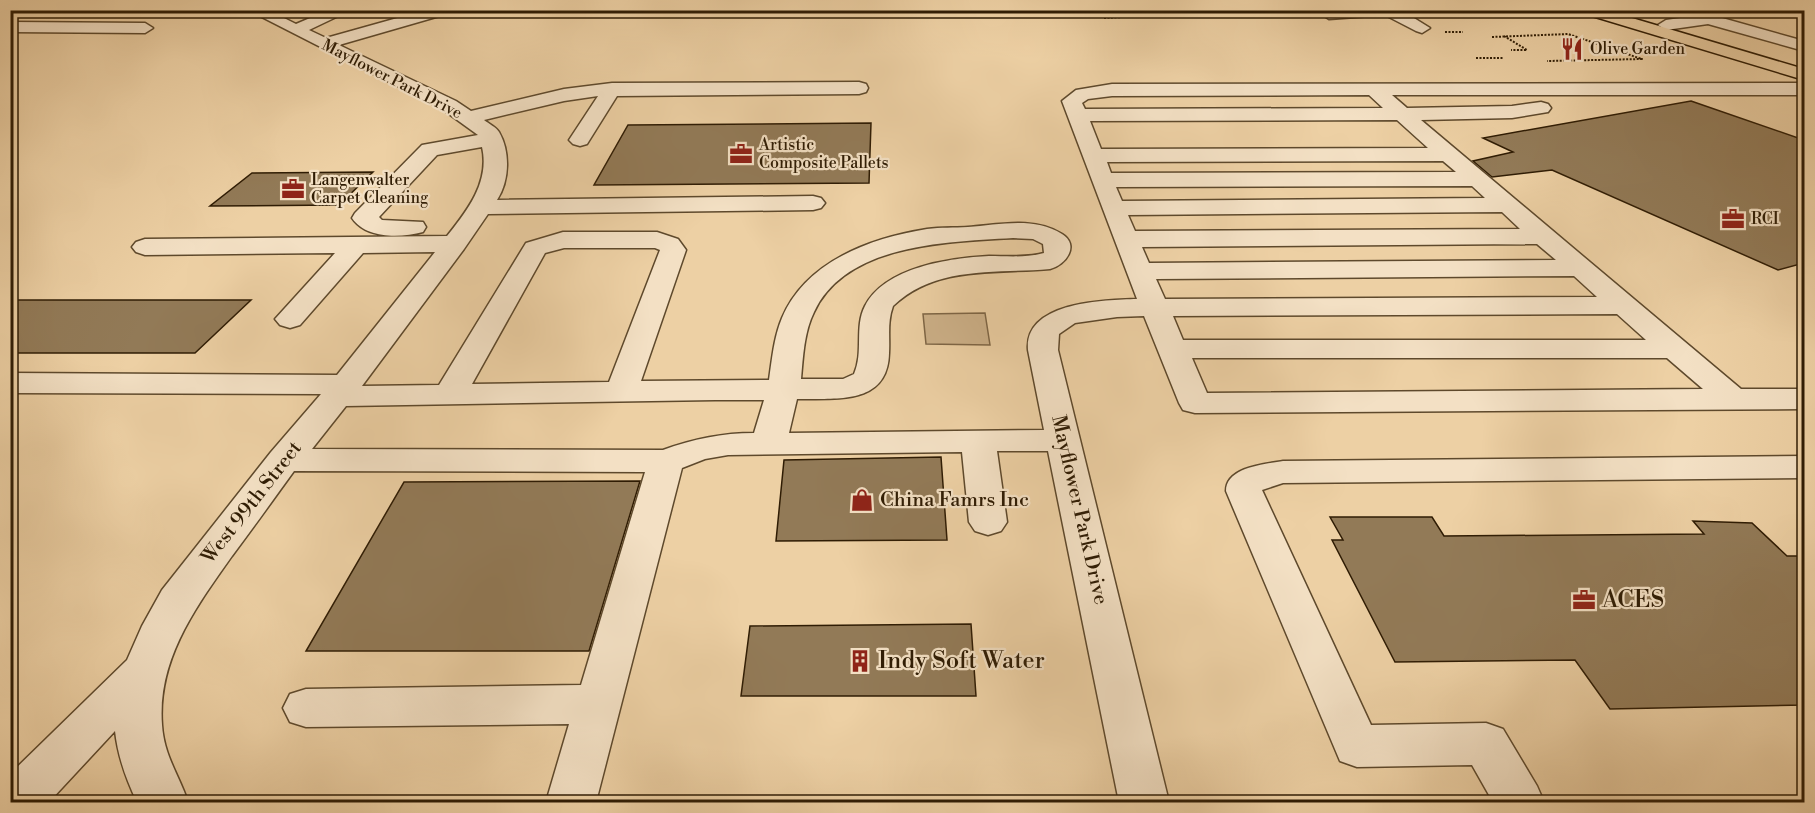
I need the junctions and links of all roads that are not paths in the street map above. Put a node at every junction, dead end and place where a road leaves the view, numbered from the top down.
1 (255, 10) edge
2 (344, 10) edge
3 (445, 10) edge
4 (1394, 10) edge
5 (1587, 10) edge
6 (1616, 10) edge
7 (1388, 11) edge
8 (1329, 14) dead end
9 (1666, 25) junction
10 (10, 27) edge
11 (145, 28) dead end
12 (295, 30) junction
13 (1430, 30) road end
14 (323, 44) junction
15 (1804, 47) edge
16 (1768, 55) junction
17 (1804, 65) edge
18 (1804, 75) edge
19 (859, 88) dead end
20 (612, 89) junction
21 (1373, 89) junction
22 (1571, 89) junction
23 (1804, 89) edge
24 (1077, 115) junction
25 (468, 118) junction
26 (1395, 124) junction
27 (1085, 136) junction
28 (1109, 136) dead end
29 (491, 139) junction
30 (580, 140) dead end
31 (1447, 153) junction
32 (1094, 156) junction
33 (1476, 179) junction
34 (1104, 180) junction
35 (813, 203) dead end
36 (1506, 205) junction
37 (1113, 208) junction
38 (466, 229) junction
39 (1542, 236) junction
40 (1127, 239) junction
41 (356, 245) junction
42 (145, 247) dead end
43 (1580, 268) junction
44 (1140, 272) junction
45 (1623, 305) junction
46 (1155, 307) junction
47 (290, 319) dead end
48 (1172, 349) junction
49 (1674, 349) junction
50 (13, 385) edge
51 (783, 389) junction
52 (342, 390) junction
53 (621, 392) junction
54 (450, 394) junction
55 (1733, 399) junction
56 (1804, 399) edge
57 (1063, 440) junction
58 (978, 441) junction
59 (769, 443) junction
60 (284, 460) junction
61 (666, 461) junction
62 (1804, 467) edge
63 (987, 522) dead end
64 (143, 672) junction
65 (599, 704) junction
66 (306, 708) dead end
67 (15, 802) edge
68 (163, 802) edge
69 (571, 802) edge
70 (1144, 802) edge
71 (1519, 802) edge

1 - 12 street, Mayflower Park Drive
2 - 12 street
3 - 14 street
4 - 7 street
5 - 18 main road
6 - 9 main road
7 - 8 street
7 - 13 street
9 - 15 street
9 - 16 main road
10 - 11 street
12 - 14 street, Mayflower Park Drive
14 - 25 street, Mayflower Park Drive
15 - 16 street
16 - 17 main road
19 - 20 street
20 - 25 street
20 - 30 street
21 - 22 street
21 - 24 street
21 - 26 street
22 - 23 street
22 - 26 street
24 - 26 street
24 - 27 street
25 - 29 street, Mayflower Park Drive
26 - 31 street
27 - 28 street
27 - 32 street
29 - 38 street
29 - 38 street
31 - 32 street
31 - 33 street
32 - 34 street
33 - 34 street
33 - 36 street
34 - 37 street
35 - 38 street
36 - 37 street
36 - 39 street
37 - 40 street
38 - 41 street
38 - 52 street, West 99th Street
39 - 40 street
39 - 43 street
40 - 44 street
41 - 42 street
41 - 47 street
43 - 44 street
43 - 45 street
44 - 46 street
45 - 46 street
45 - 49 street
46 - 48 street
46 - 57 street, Mayflower Park Drive
48 - 49 street
48 - 55 street
49 - 55 street
50 - 52 street
51 - 51 street
51 - 53 street
51 - 59 street
52 - 54 street
52 - 60 street, West 99th Street
53 - 54 street
53 - 54 street
55 - 56 street
57 - 58 street
57 - 70 street, Mayflower Park Drive
58 - 59 street
58 - 63 street
59 - 61 street
60 - 61 street
60 - 64 street, West 99th Street
61 - 65 street
62 - 71 street
64 - 67 street
64 - 68 street, West 99th Street
65 - 66 street
65 - 69 street

